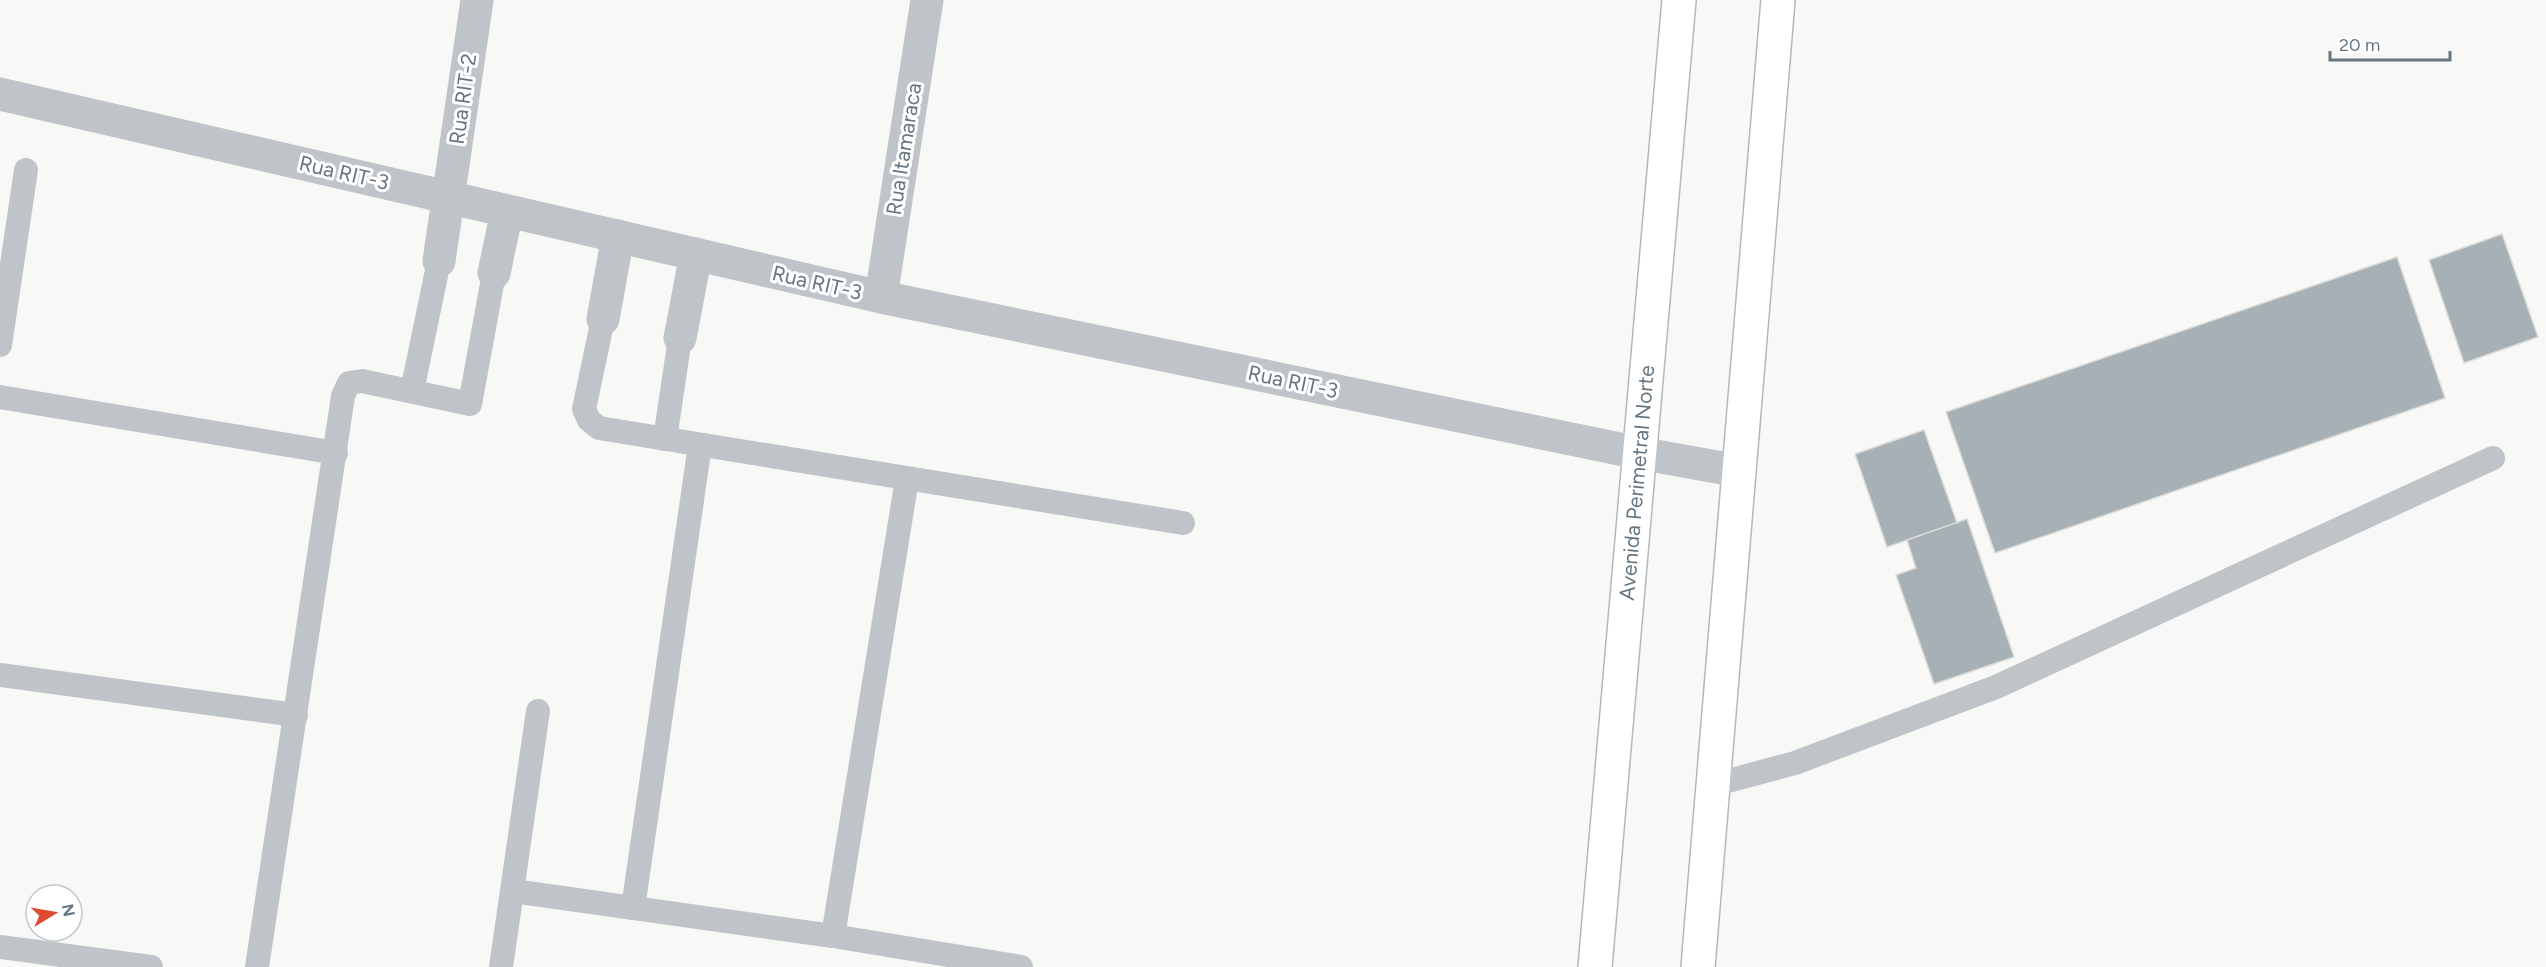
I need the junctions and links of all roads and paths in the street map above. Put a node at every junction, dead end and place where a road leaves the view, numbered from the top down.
1 (477, 0) edge
2 (927, 0) edge
3 (1679, 0) edge
4 (1778, 0) edge
5 (0, 94) edge
6 (26, 170) dead end
7 (448, 197) junction
8 (507, 211) junction
9 (618, 236) junction
10 (696, 254) junction
11 (439, 261) joint
12 (494, 273) joint
13 (881, 297) junction
14 (603, 319) joint
15 (680, 338) joint
16 (0, 345) edge
17 (412, 391) junction
18 (0, 397) edge
19 (665, 439) junction
20 (700, 445) junction
21 (336, 453) junction
22 (1639, 453) junction
23 (2493, 458) dead end
24 (1739, 471) junction
25 (907, 478) junction
26 (1183, 524) dead end
27 (0, 675) edge
28 (538, 711) dead end
29 (296, 716) junction
30 (1713, 785) junction
31 (513, 891) junction
32 (633, 908) junction
33 (833, 936) junction
34 (0, 947) edge
35 (973, 963) edge
36 (151, 967) edge
37 (257, 967) edge
38 (501, 967) edge
39 (1021, 967) edge
40 (1595, 967) edge
41 (1698, 967) edge

1 - 7 street, Rua RIT-2
2 - 13 street, Rua Itamaraca
3 - 22 highway, Avenida Perimetral Norte
4 - 24 highway
5 - 7 street, Rua RIT-3
6 - 16 lane
7 - 8 street, Rua RIT-3
7 - 11 street, Rua RIT-2
8 - 9 street, Rua RIT-3
8 - 12 street
9 - 10 street, Rua RIT-3
9 - 14 street
10 - 13 street, Rua RIT-3
10 - 15 street
11 - 17 lane
12 - 17 lane
13 - 22 street, Rua RIT-3
14 - 19 lane
15 - 19 lane
17 - 21 lane
18 - 21 lane
19 - 20 lane
20 - 25 lane
20 - 32 lane
21 - 29 lane
22 - 24 street, Rua RIT-3
22 - 40 highway, Avenida Perimetral Norte
23 - 30 lane
24 - 30 highway
25 - 26 lane
25 - 33 lane
27 - 29 lane
28 - 31 lane
29 - 37 lane
30 - 41 highway
31 - 32 lane
31 - 38 lane
32 - 33 lane
33 - 35 lane
34 - 36 lane
35 - 39 lane

